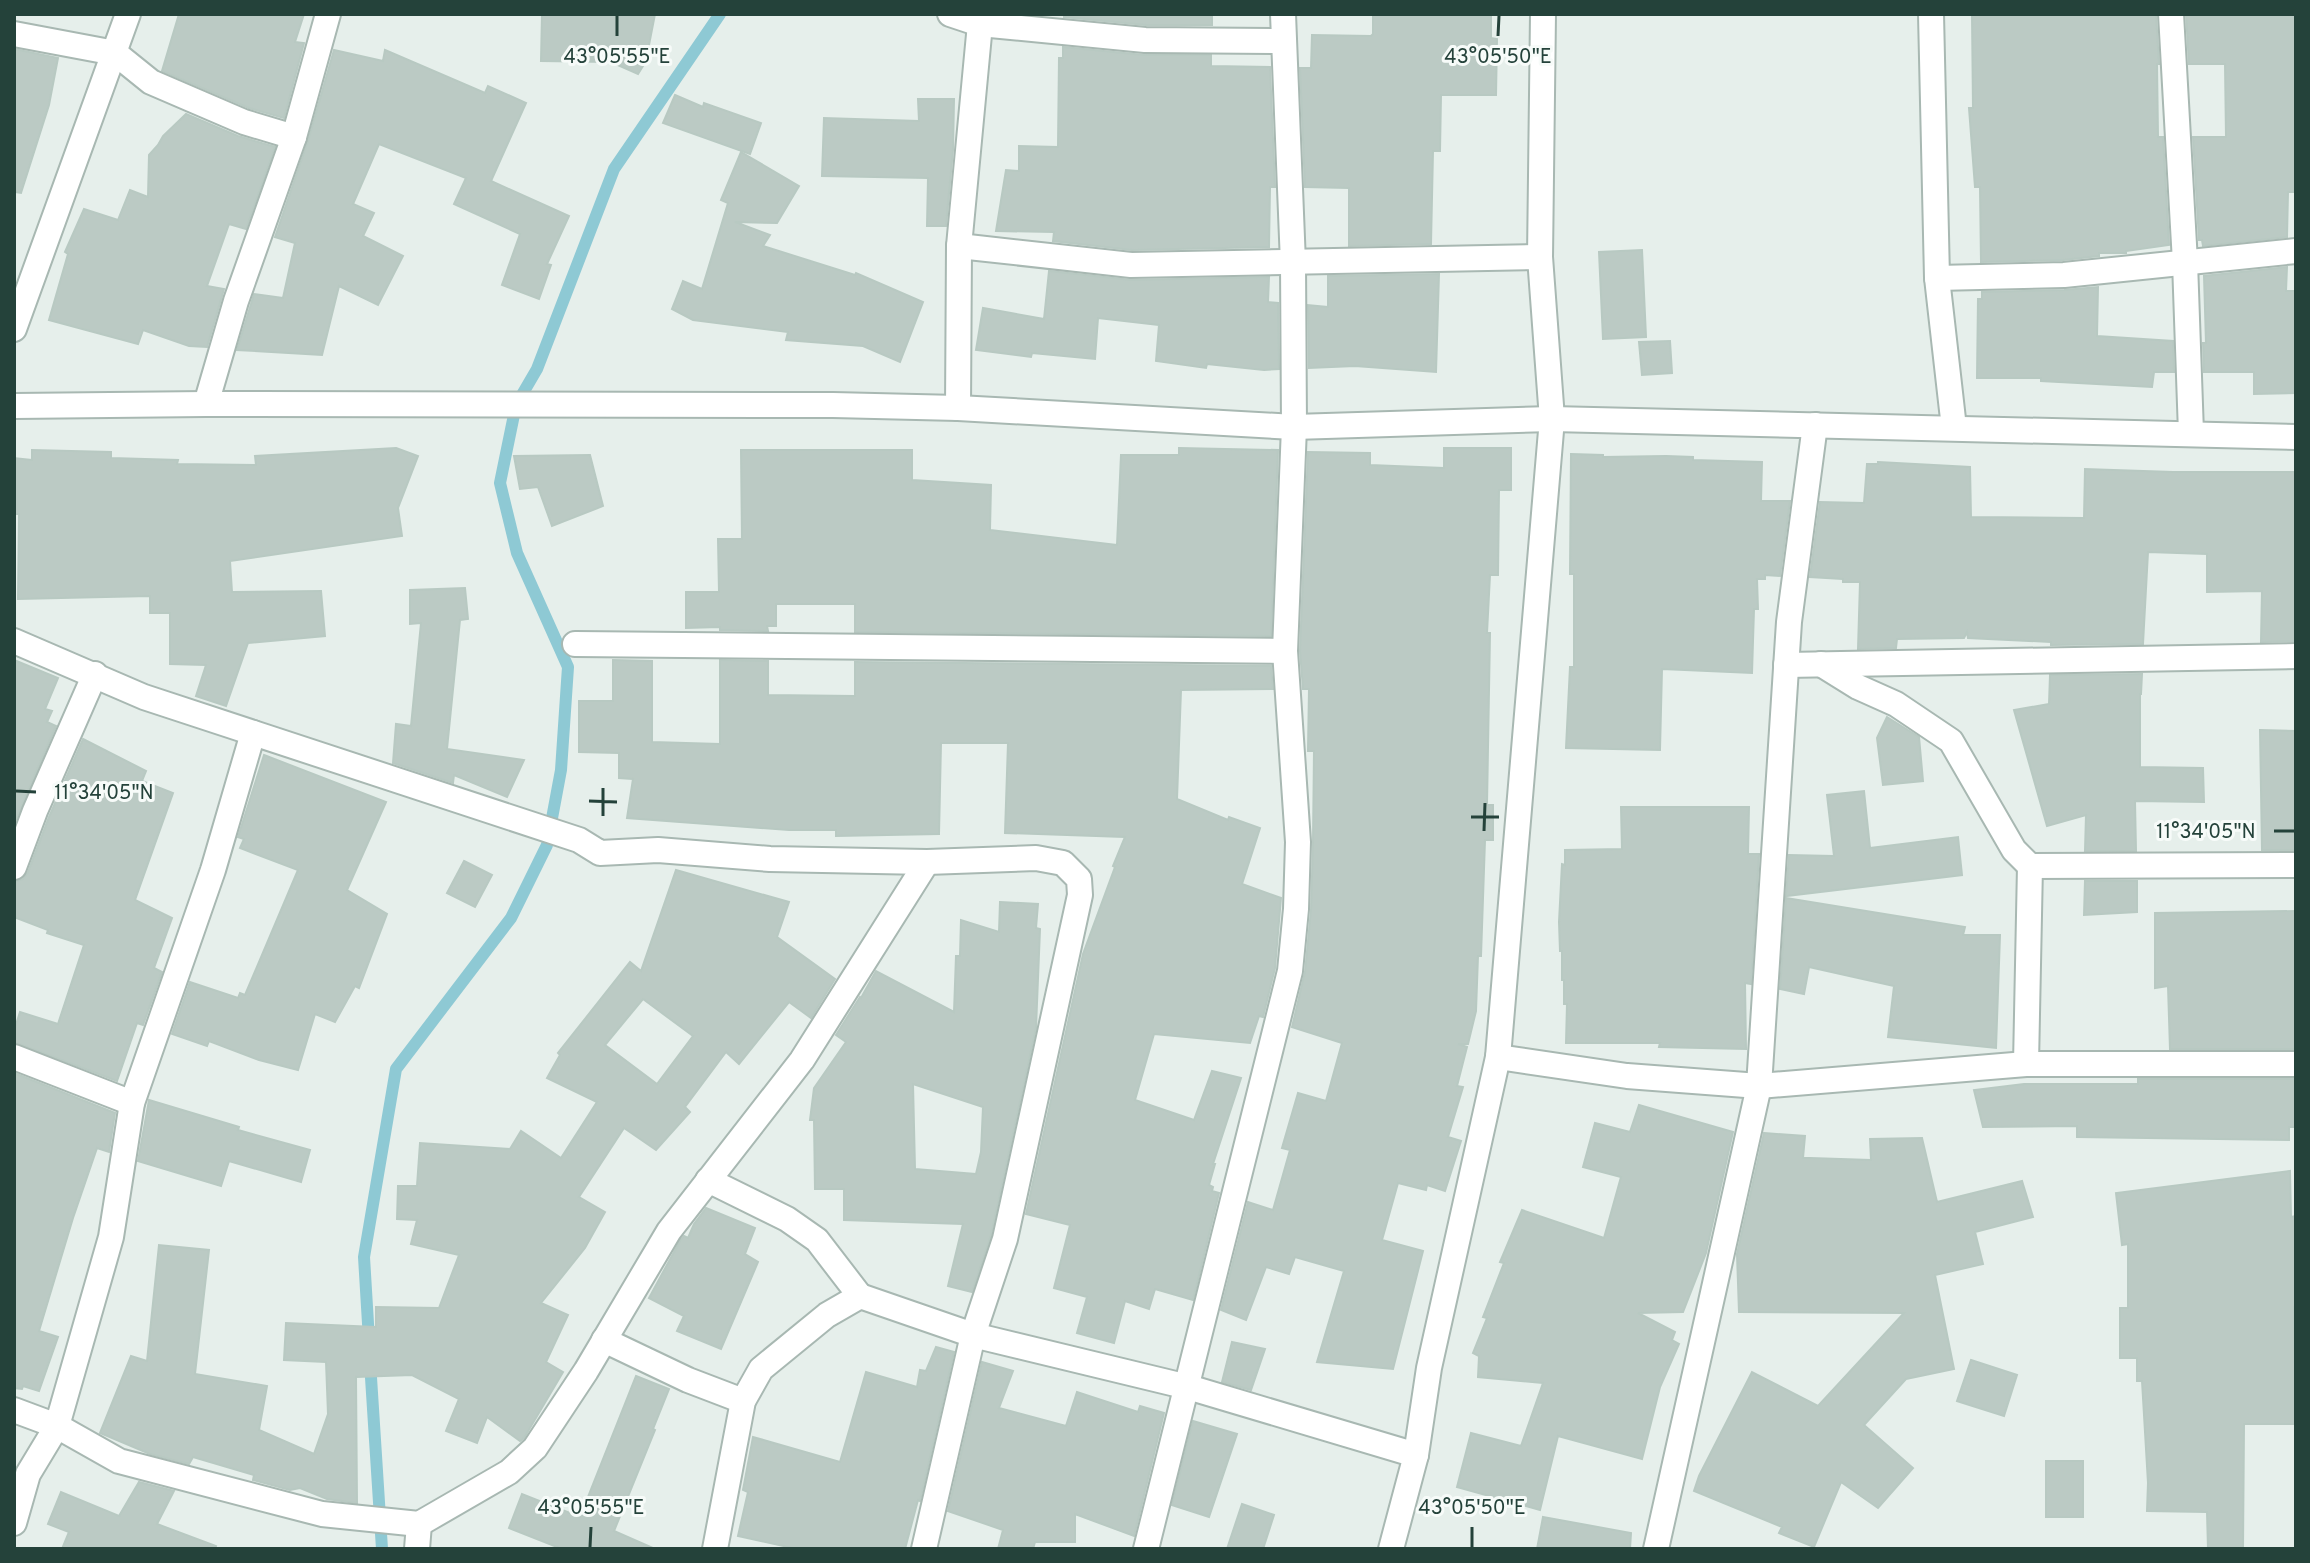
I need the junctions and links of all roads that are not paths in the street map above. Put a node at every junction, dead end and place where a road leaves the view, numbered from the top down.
1 (128, 14) edge
2 (328, 14) edge
3 (950, 14) edge
4 (1283, 14) edge
5 (1543, 14) edge
6 (1931, 14) edge
7 (2171, 14) edge
8 (980, 24) junction
9 (14, 34) edge
10 (1282, 41) junction
11 (115, 53) junction
12 (294, 137) junction
13 (959, 246) junction
14 (2296, 251) edge
15 (1540, 257) junction
16 (2185, 262) junction
17 (1293, 263) junction
18 (1937, 278) junction
19 (14, 329) edge
20 (206, 404) junction
21 (14, 406) edge
22 (958, 408) junction
23 (1552, 419) junction
24 (1815, 425) junction
25 (1294, 427) junction
26 (1954, 428) junction
27 (2191, 433) junction
28 (2296, 437) edge
29 (14, 641) edge
30 (575, 644) dead end
31 (1285, 651) junction
32 (2296, 656) edge
33 (1821, 664) junction
34 (1786, 665) junction
35 (95, 674) junction
36 (253, 733) junction
37 (927, 862) junction
38 (2296, 865) edge
39 (2030, 866) junction
40 (14, 867) edge
41 (14, 1057) edge
42 (1498, 1057) junction
43 (2026, 1064) junction
44 (2296, 1064) edge
45 (1759, 1086) junction
46 (132, 1103) junction
47 (708, 1180) junction
48 (860, 1296) junction
49 (973, 1335) junction
50 (604, 1340) junction
51 (1188, 1387) junction
52 (743, 1401) junction
53 (14, 1410) edge
54 (57, 1426) junction
55 (1416, 1455) junction
56 (14, 1523) edge
57 (419, 1524) junction
58 (417, 1549) edge
59 (715, 1549) edge
60 (924, 1549) edge
61 (1146, 1549) edge
62 (1391, 1549) edge
63 (1656, 1549) edge

1 - 11 street
2 - 12 street
3 - 8 street
4 - 10 street
5 - 15 street
6 - 18 street
7 - 16 street
8 - 10 street
8 - 13 street
9 - 11 street
10 - 17 street
11 - 12 street
11 - 19 street
12 - 20 street
13 - 17 street
13 - 22 street
14 - 16 street
15 - 17 street
15 - 23 street
16 - 18 street
16 - 27 street
17 - 25 street
18 - 26 street
20 - 21 street
20 - 22 street
22 - 25 street
23 - 24 street
23 - 25 street
23 - 42 street
24 - 26 street
24 - 34 street
25 - 31 street
26 - 27 street
27 - 28 street
29 - 35 street
30 - 31 street
31 - 51 street
32 - 33 street
33 - 34 street
33 - 39 street
34 - 45 street
35 - 36 street
35 - 40 street
36 - 37 street
36 - 46 street
37 - 47 street
37 - 49 street
38 - 39 street
39 - 43 street
41 - 46 street
42 - 45 street
42 - 55 street
43 - 44 street
43 - 45 street
45 - 63 street
46 - 54 street
47 - 48 street
47 - 50 street
48 - 49 street
48 - 52 street
49 - 51 street
49 - 60 street
50 - 52 street
50 - 57 street
51 - 55 street
51 - 61 street
52 - 59 street
53 - 54 street
54 - 56 street
54 - 57 street
55 - 62 street
57 - 58 street

